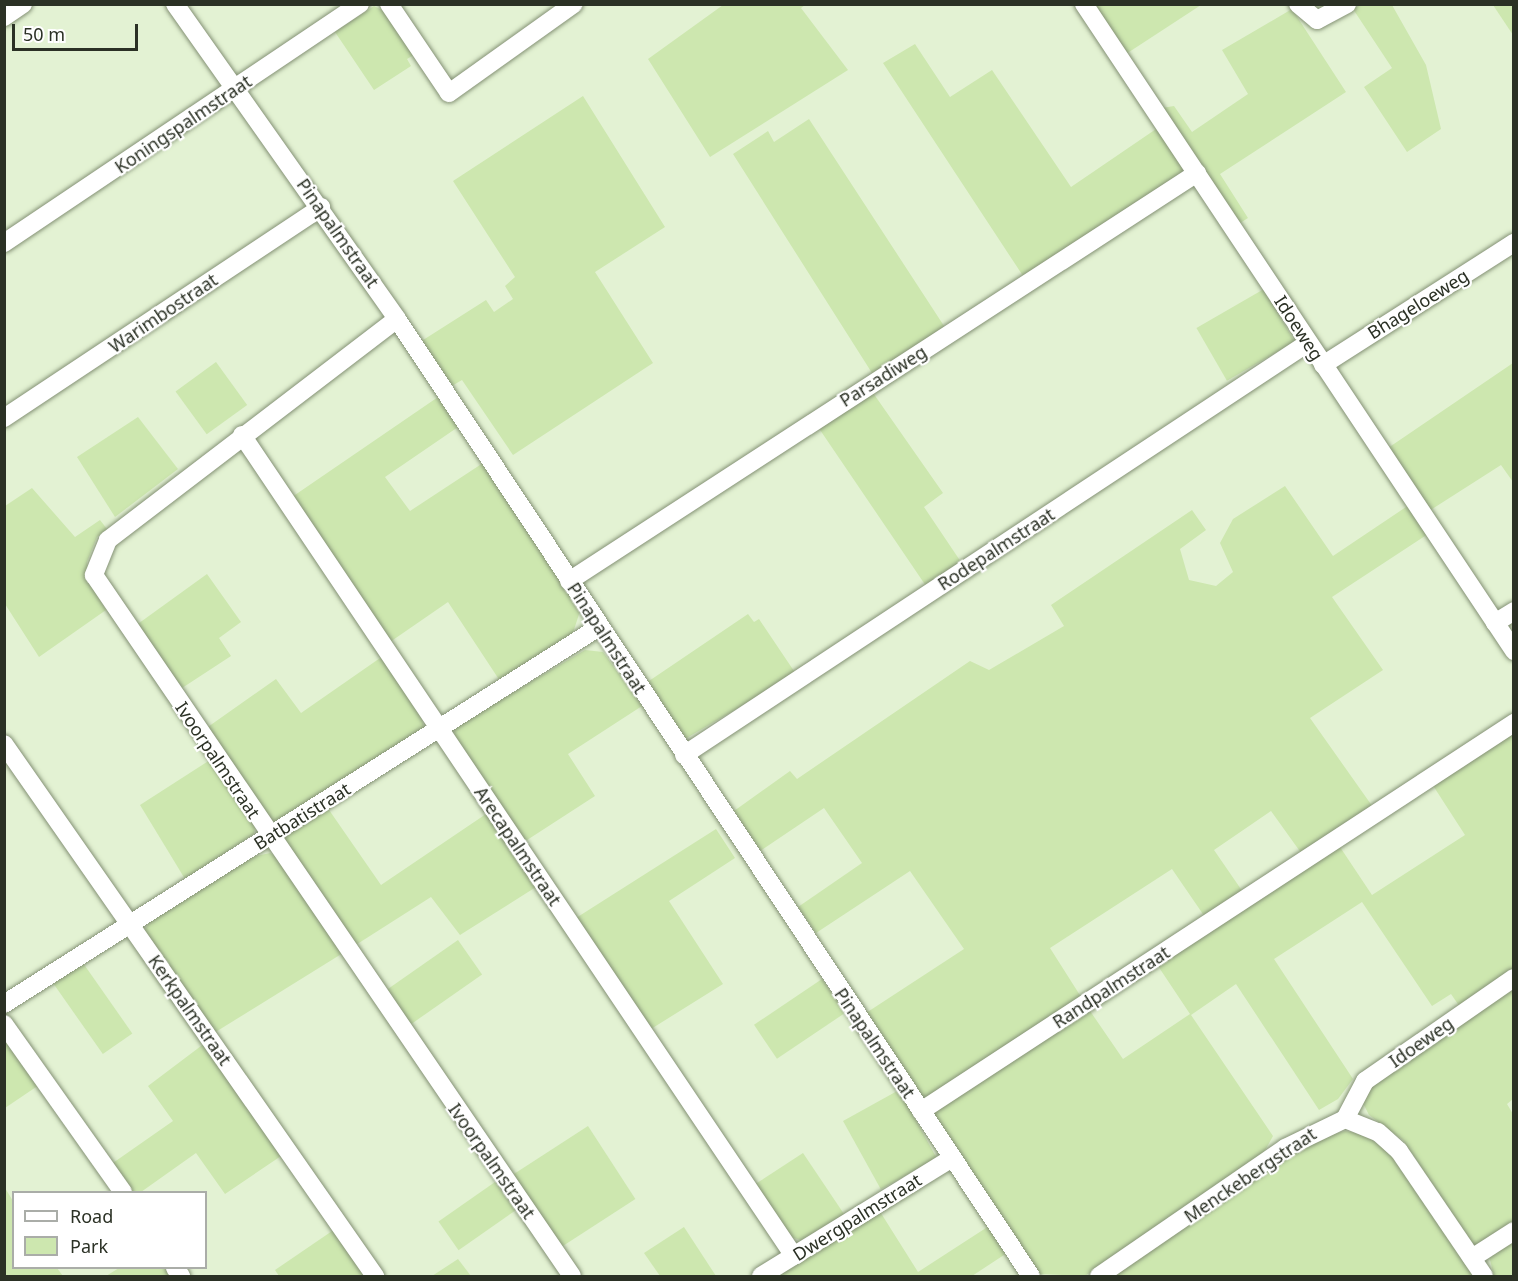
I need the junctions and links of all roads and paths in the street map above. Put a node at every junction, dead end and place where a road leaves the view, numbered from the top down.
1 (23, 4) edge
2 (175, 4) edge
3 (360, 4) edge
4 (389, 4) edge
5 (574, 4) edge
6 (1084, 4) edge
7 (1298, 4) edge
8 (1347, 4) edge
9 (4, 16) edge
10 (235, 89) junction
11 (1197, 172) junction
12 (321, 207) junction
13 (4, 243) edge
14 (1514, 243) edge
15 (397, 319) junction
16 (1308, 343) junction
17 (1323, 364) junction
18 (4, 418) edge
19 (242, 435) junction
20 (569, 581) junction
21 (1514, 611) edge
22 (1495, 623) junction
23 (599, 627) junction
24 (1514, 651) edge
25 (1514, 723) edge
26 (439, 729) junction
27 (4, 744) edge
28 (684, 755) junction
29 (270, 836) junction
30 (129, 926) junction
31 (1514, 978) edge
32 (4, 1004) edge
33 (4, 1023) edge
34 (921, 1111) junction
35 (1345, 1119) junction
36 (952, 1158) junction
37 (122, 1191) edge
38 (1514, 1231) edge
39 (794, 1256) junction
40 (1472, 1258) junction
41 (375, 1276) edge
42 (572, 1276) edge
43 (761, 1276) edge
44 (1031, 1276) edge
45 (1099, 1276) edge
46 (1484, 1276) edge

1 - 9 street
2 - 10 street, Pinapalmstraat
3 - 10 street, Koningspalmstraat
4 - 5 street
6 - 11 street, Idoeweg
7 - 8 street
10 - 12 street, Pinapalmstraat
10 - 13 street, Koningspalmstraat
11 - 16 street, Idoeweg
11 - 20 street, Parsadiweg
12 - 15 street, Pinapalmstraat
12 - 18 street, Warimbostraat
14 - 17 street, Bhageloeweg
15 - 19 street, Ivoorpalmstraat
15 - 20 street, Pinapalmstraat
16 - 17 street, Idoeweg
16 - 28 street, Rodepalmstraat
17 - 22 street, Idoeweg
19 - 26 street, Arecapalmstraat
19 - 29 street, Ivoorpalmstraat
20 - 23 street, Pinapalmstraat
21 - 22 street
22 - 24 street, Idoeweg
23 - 26 street, Batbatistraat
23 - 28 street, Pinapalmstraat
25 - 34 street, Randpalmstraat
26 - 29 street, Batbatistraat
26 - 39 street, Arecapalmstraat
27 - 30 street, Kerkpalmstraat
28 - 34 street, Pinapalmstraat
29 - 30 street, Batbatistraat
29 - 42 street, Ivoorpalmstraat
30 - 32 street, Batbatistraat
30 - 41 street, Kerkpalmstraat
31 - 35 street, Idoeweg
33 - 37 street
34 - 36 street, Pinapalmstraat
35 - 40 street
35 - 45 street, Menckebergstraat
36 - 39 street, Dwergpalmstraat
36 - 44 street, Pinapalmstraat
38 - 40 street
39 - 43 street, Dwergpalmstraat
40 - 46 street

